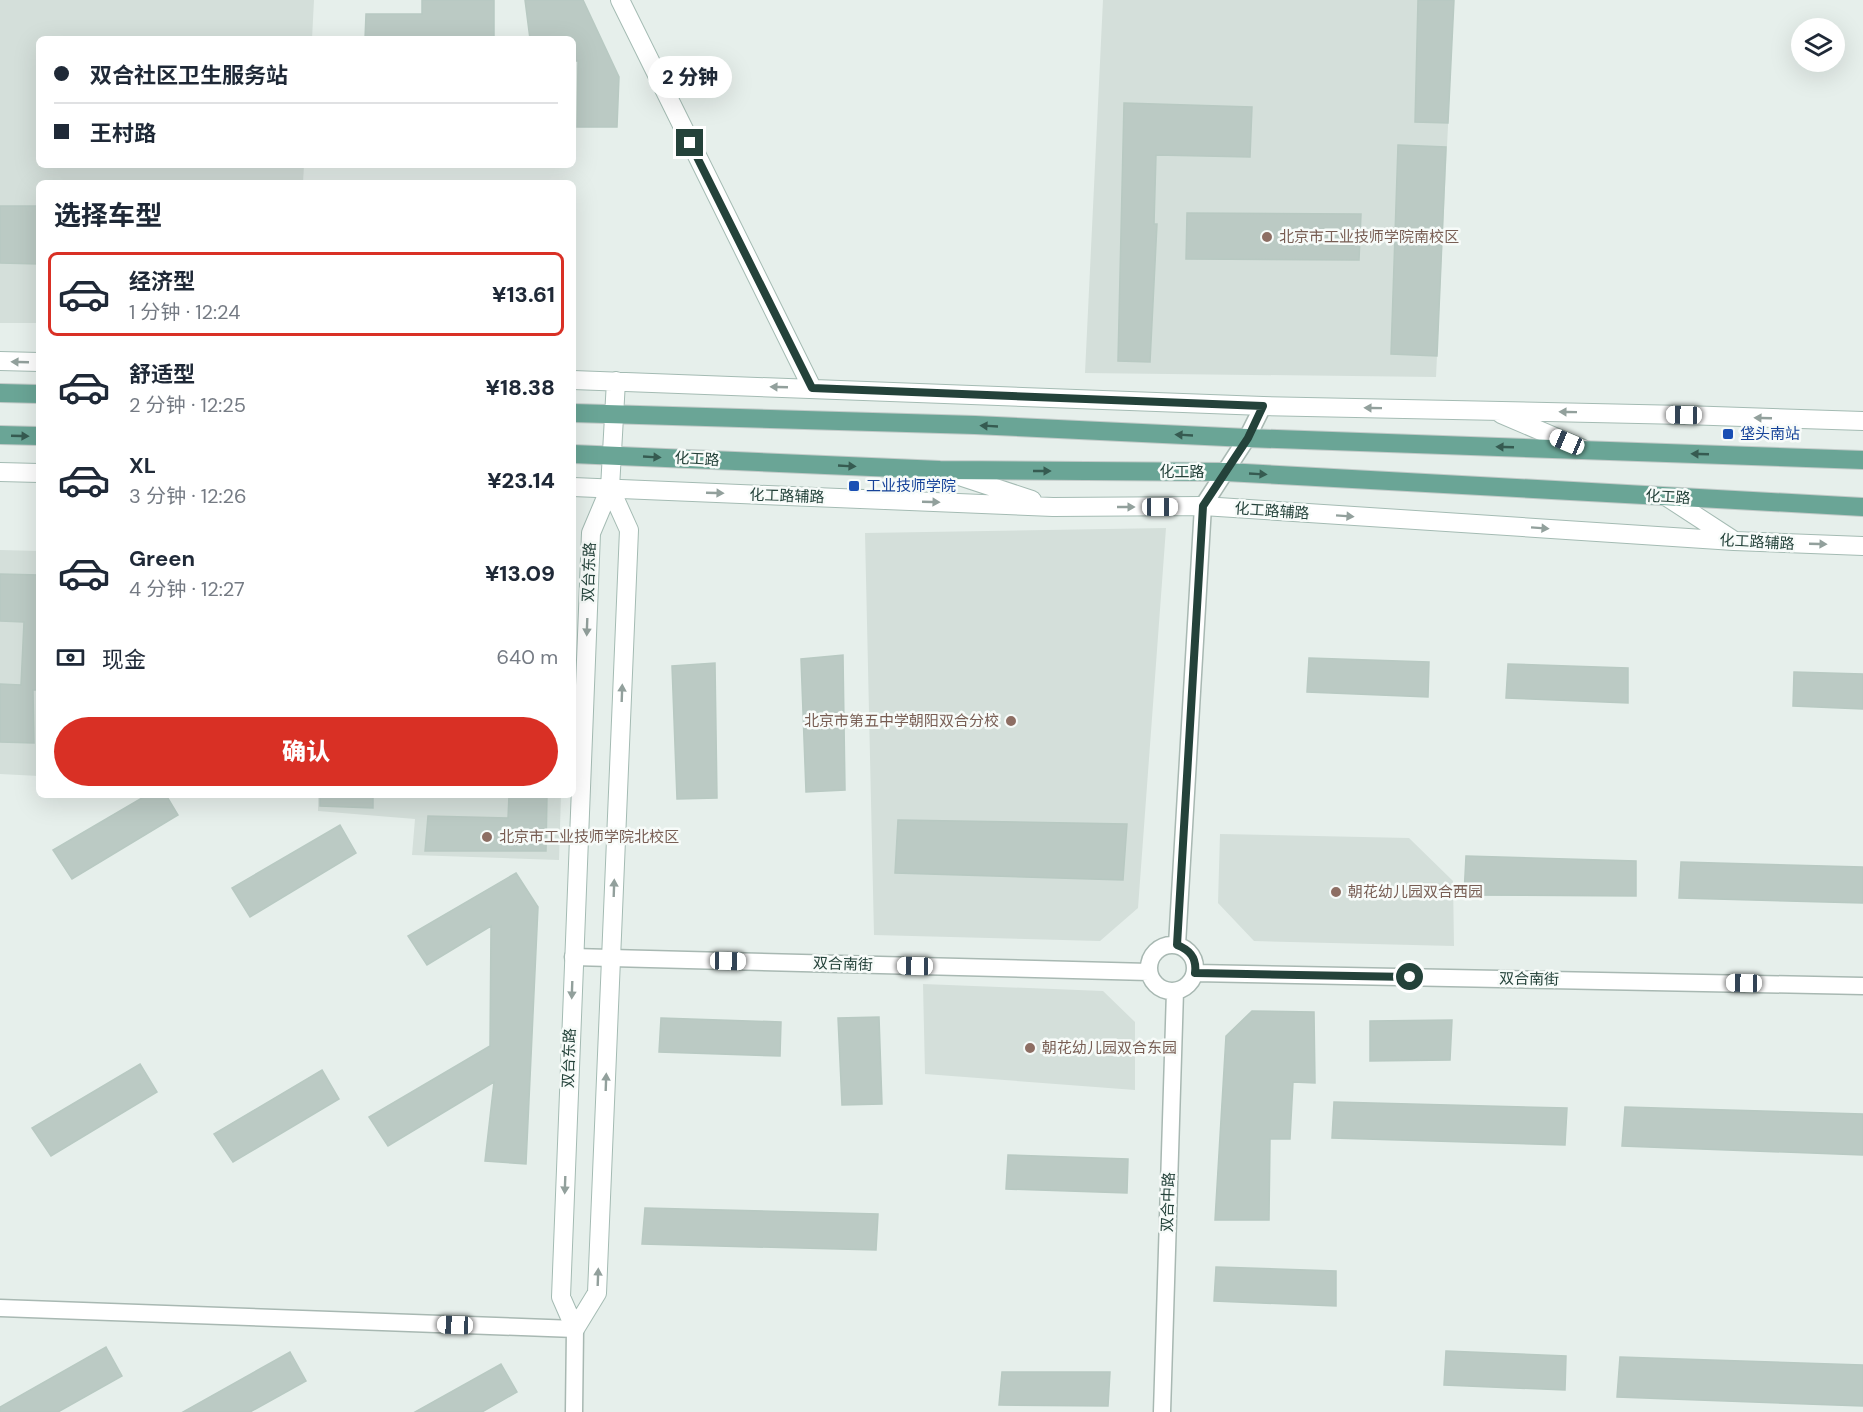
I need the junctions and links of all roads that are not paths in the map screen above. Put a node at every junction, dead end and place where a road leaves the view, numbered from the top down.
1 (620, 0) edge
2 (0, 361) edge
3 (36, 362) edge
4 (576, 380) edge
5 (616, 381) junction
6 (812, 388) junction
7 (0, 393) edge
8 (36, 394) edge
9 (1263, 406) junction
10 (1493, 410) junction
11 (576, 413) edge
12 (615, 414) junction
13 (1863, 421) edge
14 (0, 435) edge
15 (36, 436) edge
16 (1248, 438) junction
17 (1585, 450) junction
18 (576, 454) edge
19 (612, 456) junction
20 (1863, 460) edge
21 (940, 470) junction
22 (0, 472) edge
23 (1226, 472) junction
24 (36, 473) edge
25 (576, 487) edge
26 (610, 488) junction
27 (1667, 497) junction
28 (1203, 506) junction
29 (1053, 507) junction
30 (1863, 507) edge
31 (1734, 541) junction
32 (1863, 546) edge
33 (1177, 945) junction
34 (573, 957) junction
35 (611, 958) junction
36 (1149, 972) junction
37 (1195, 973) junction
38 (1863, 986) edge
39 (1174, 991) junction
40 (0, 1308) edge
41 (575, 1329) junction
42 (574, 1412) edge
43 (1162, 1412) edge

1 - 6 street
3 -> 2 street
4 - 5 street
6 -> 5 street
5 - 12 street
6 - 9 street
7 - 8 main road
10 -> 9 street
9 - 16 street
13 -> 10 street
10 - 17 street
11 - 12 main road
16 -> 12 main road
12 - 19 street
14 -> 15 main road
17 -> 16 main road
16 - 23 street
20 -> 17 main road
18 - 19 main road, 化工路
19 -> 21 main road, 化工路
19 - 26 street
21 -> 23 main road, 化工路
21 - 29 street
22 - 24 street
23 -> 27 main road, 化工路
23 - 28 street
25 - 26 street, 化工路辅路
26 -> 29 street, 化工路辅路
26 -> 34 street, 双台东路
35 -> 26 street
27 - 30 main road, 化工路
27 - 31 street
29 -> 28 street, 化工路辅路
28 -> 31 street, 化工路辅路
28 - 33 street
31 -> 32 street, 化工路辅路
33 - 36 street
33 - 37 street
34 - 35 street, 双合南街
34 -> 41 street, 双台东路
35 - 36 street, 双合南街
41 -> 35 street
36 - 39 street
37 - 38 street, 双合南街
37 - 39 street
39 - 43 street, 双合中路
40 - 41 street
41 - 42 street

